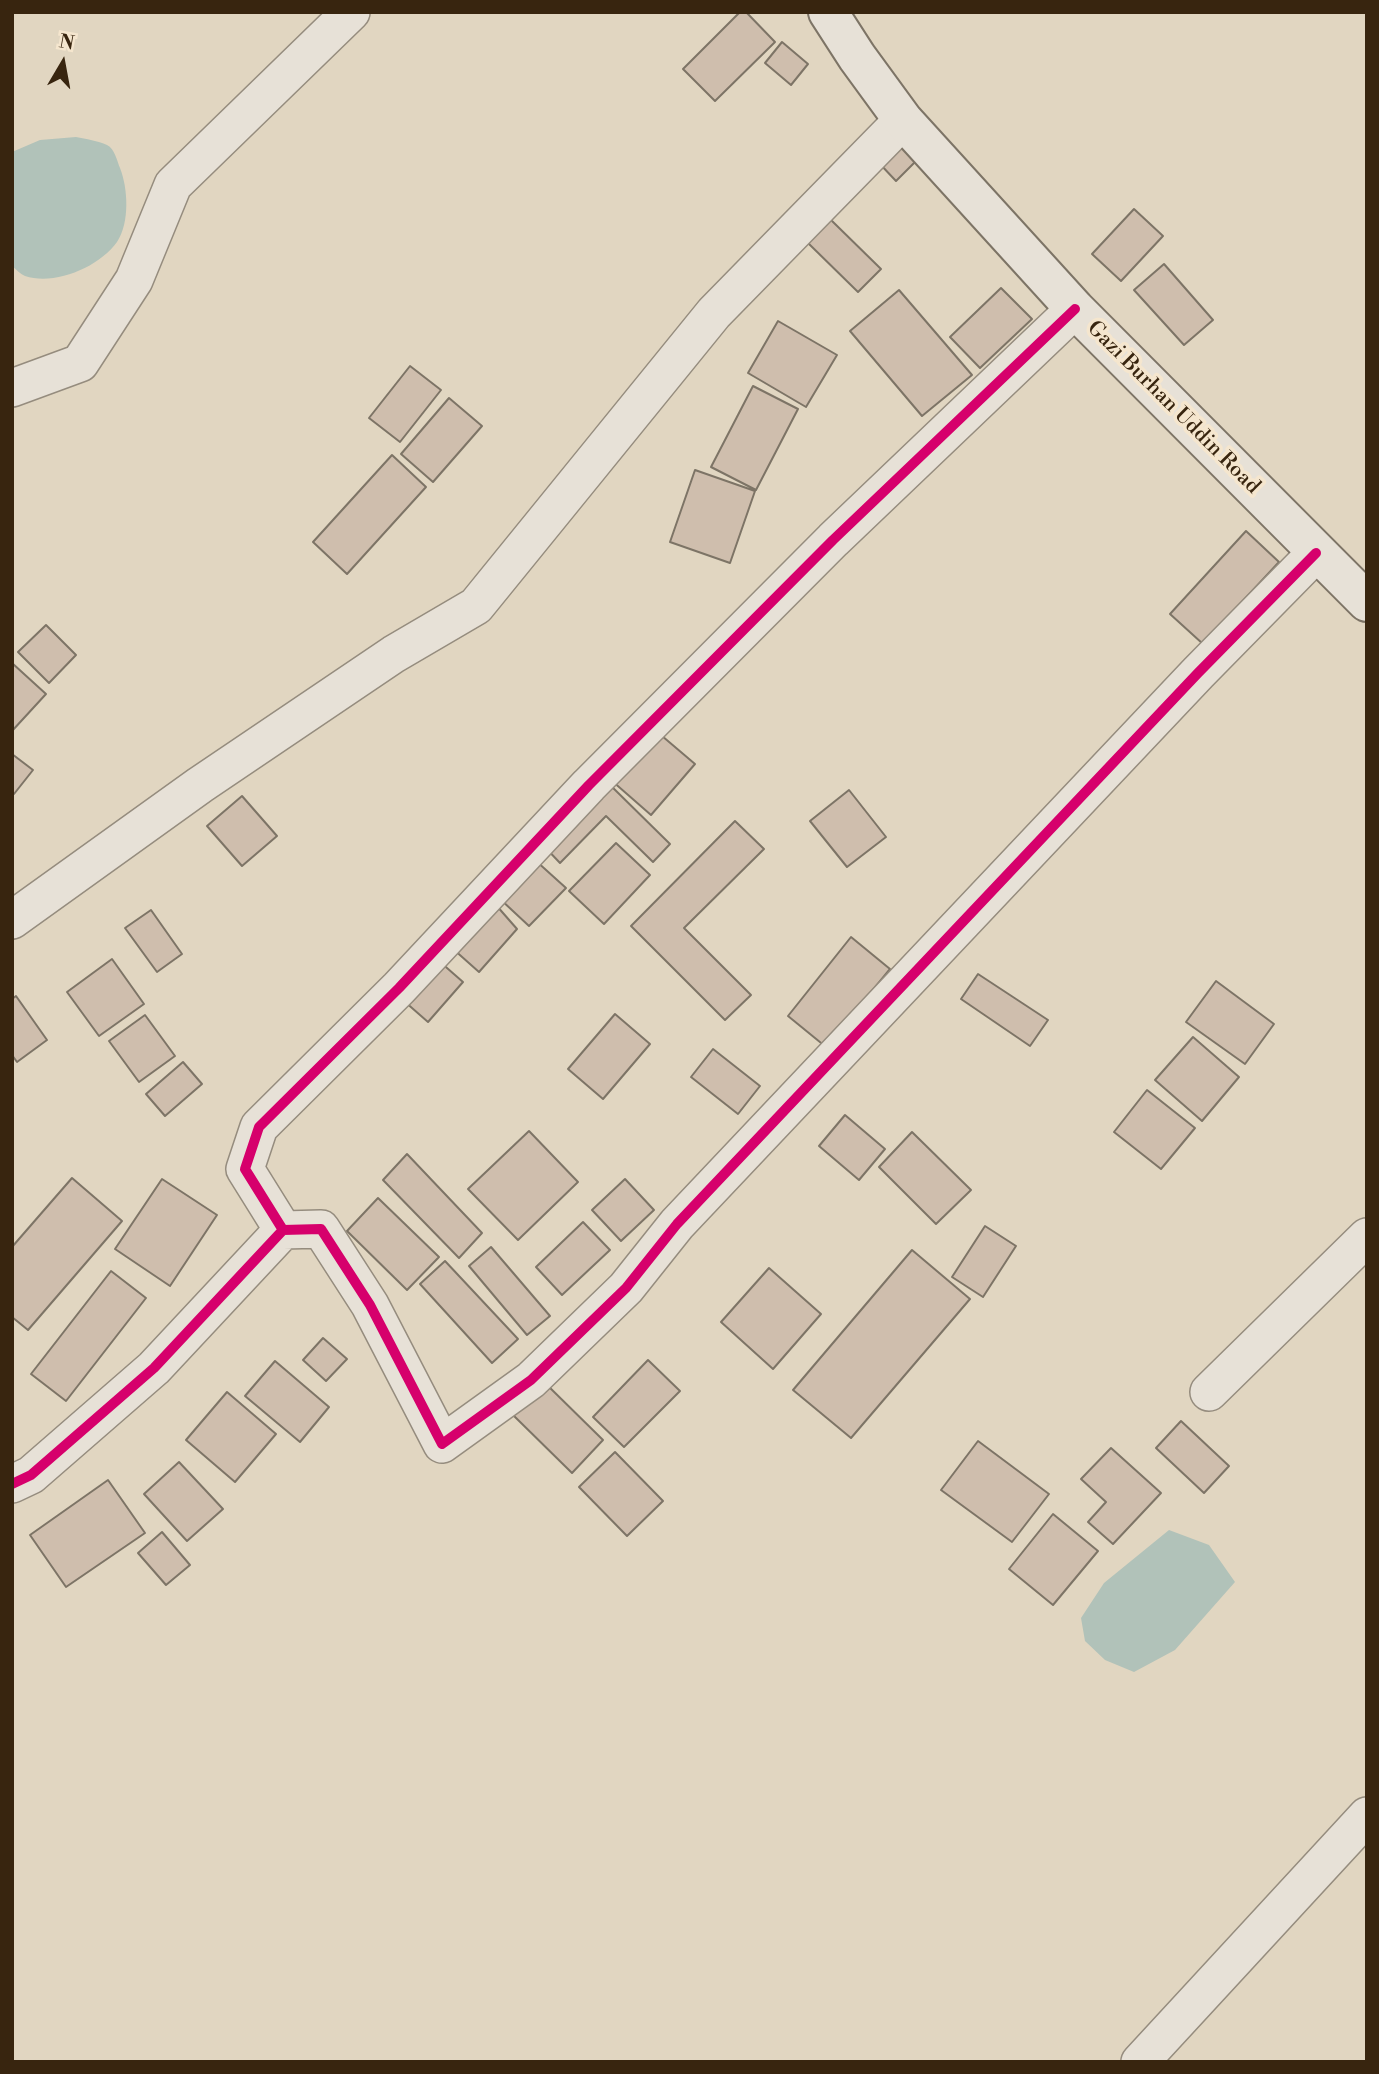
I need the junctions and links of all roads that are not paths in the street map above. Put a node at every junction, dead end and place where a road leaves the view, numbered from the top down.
1 (351, 12) edge
2 (828, 12) edge
3 (903, 120) junction
4 (1074, 309) junction
5 (12, 388) edge
6 (1316, 553) junction
7 (1367, 602) edge
8 (12, 920) edge
9 (283, 1230) junction
10 (1367, 1237) edge
11 (1209, 1392) dead end
12 (12, 1484) edge
13 (1367, 1816) edge
14 (1140, 2062) edge

1 - 5 street
2 - 3 street, Gazi Burhan Uddin Road
3 - 4 street, Gazi Burhan Uddin Road
3 - 8 street
4 - 6 street, Gazi Burhan Uddin Road
4 - 9 street
6 - 7 street, Gazi Burhan Uddin Road
6 - 9 street
9 - 12 street
10 - 11 street
13 - 14 street

